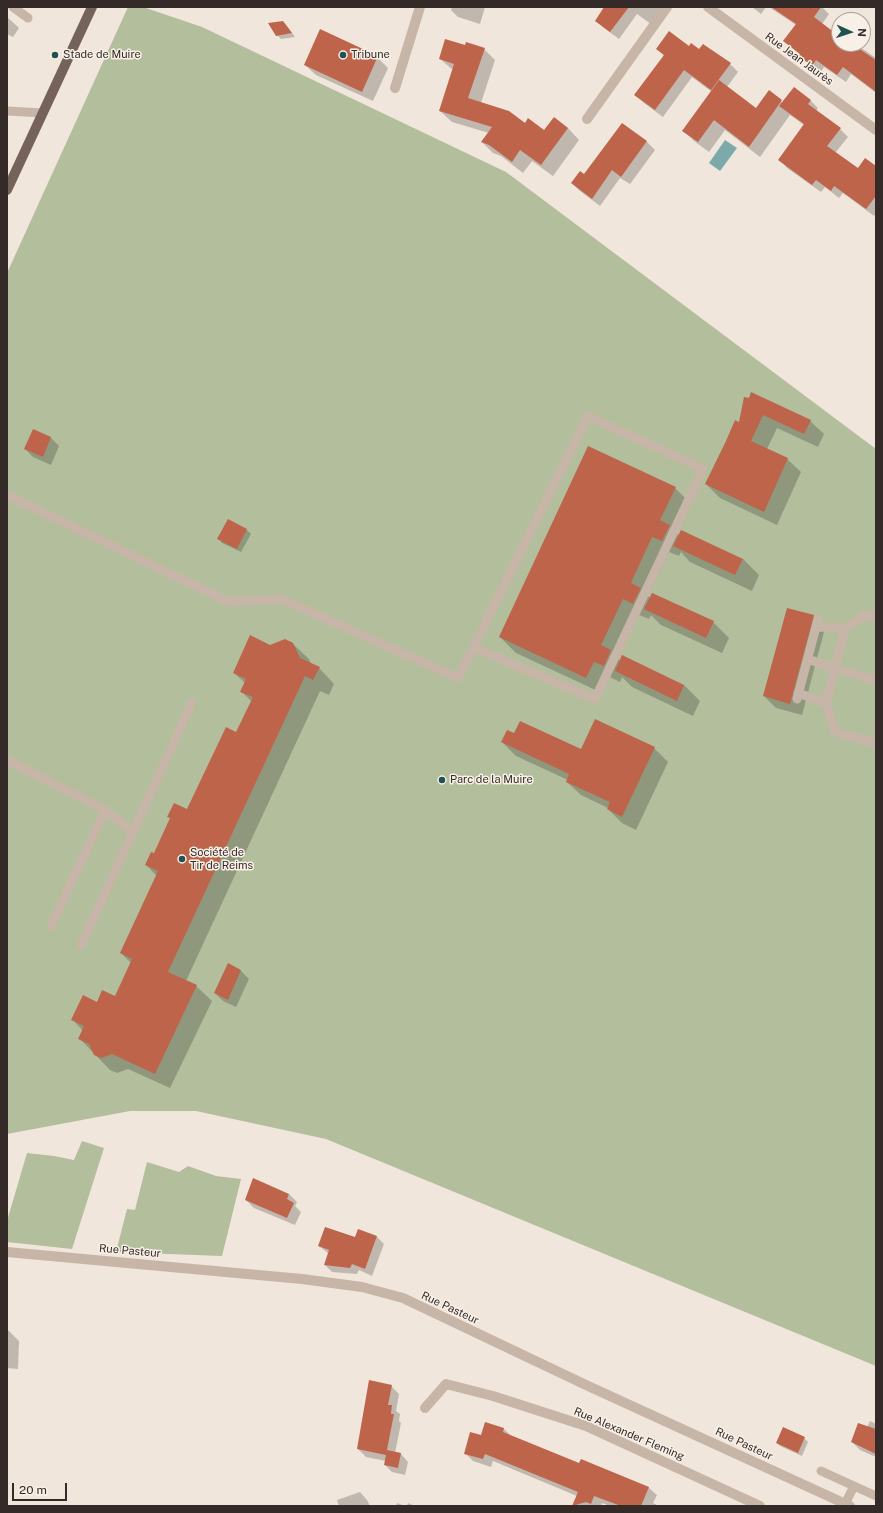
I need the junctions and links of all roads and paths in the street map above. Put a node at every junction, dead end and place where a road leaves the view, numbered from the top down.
1 (13, 7) edge
2 (92, 7) edge
3 (420, 7) edge
4 (667, 7) edge
5 (708, 7) edge
6 (28, 18) dead end
7 (395, 88) dead end
8 (7, 111) edge
9 (43, 113) junction
10 (587, 119) dead end
11 (876, 130) edge
12 (7, 190) edge
13 (7, 495) edge
14 (876, 617) edge
15 (845, 628) junction
16 (474, 647) junction
17 (808, 659) junction
18 (835, 669) junction
19 (876, 680) edge
20 (192, 702) dead end
21 (826, 702) junction
22 (876, 742) edge
23 (7, 760) edge
24 (105, 810) junction
25 (133, 832) junction
26 (51, 926) dead end
27 (81, 944) dead end
28 (7, 1252) edge
29 (425, 1408) dead end
30 (821, 1471) dead end
31 (854, 1486) junction
32 (876, 1496) edge
33 (847, 1505) edge
34 (760, 1506) edge

1 - 6 lane
2 - 9 main road
3 - 7 street
4 - 10 street
5 - 11 street, Rue Jean Jaurès
8 - 9 lane
9 - 12 main road
13 - 16 lane
14 - 15 lane
15 - 17 lane
15 - 18 lane
16 - 16 lane
17 - 18 lane
17 - 21 lane
18 - 19 lane
18 - 21 lane
20 - 25 lane
21 - 22 lane
23 - 24 lane
24 - 25 lane
24 - 26 lane
25 - 27 lane
28 - 33 street, Rue Pasteur
29 - 34 street, Rue Alexander Fleming
30 - 31 lane
31 - 32 lane
31 - 33 lane

